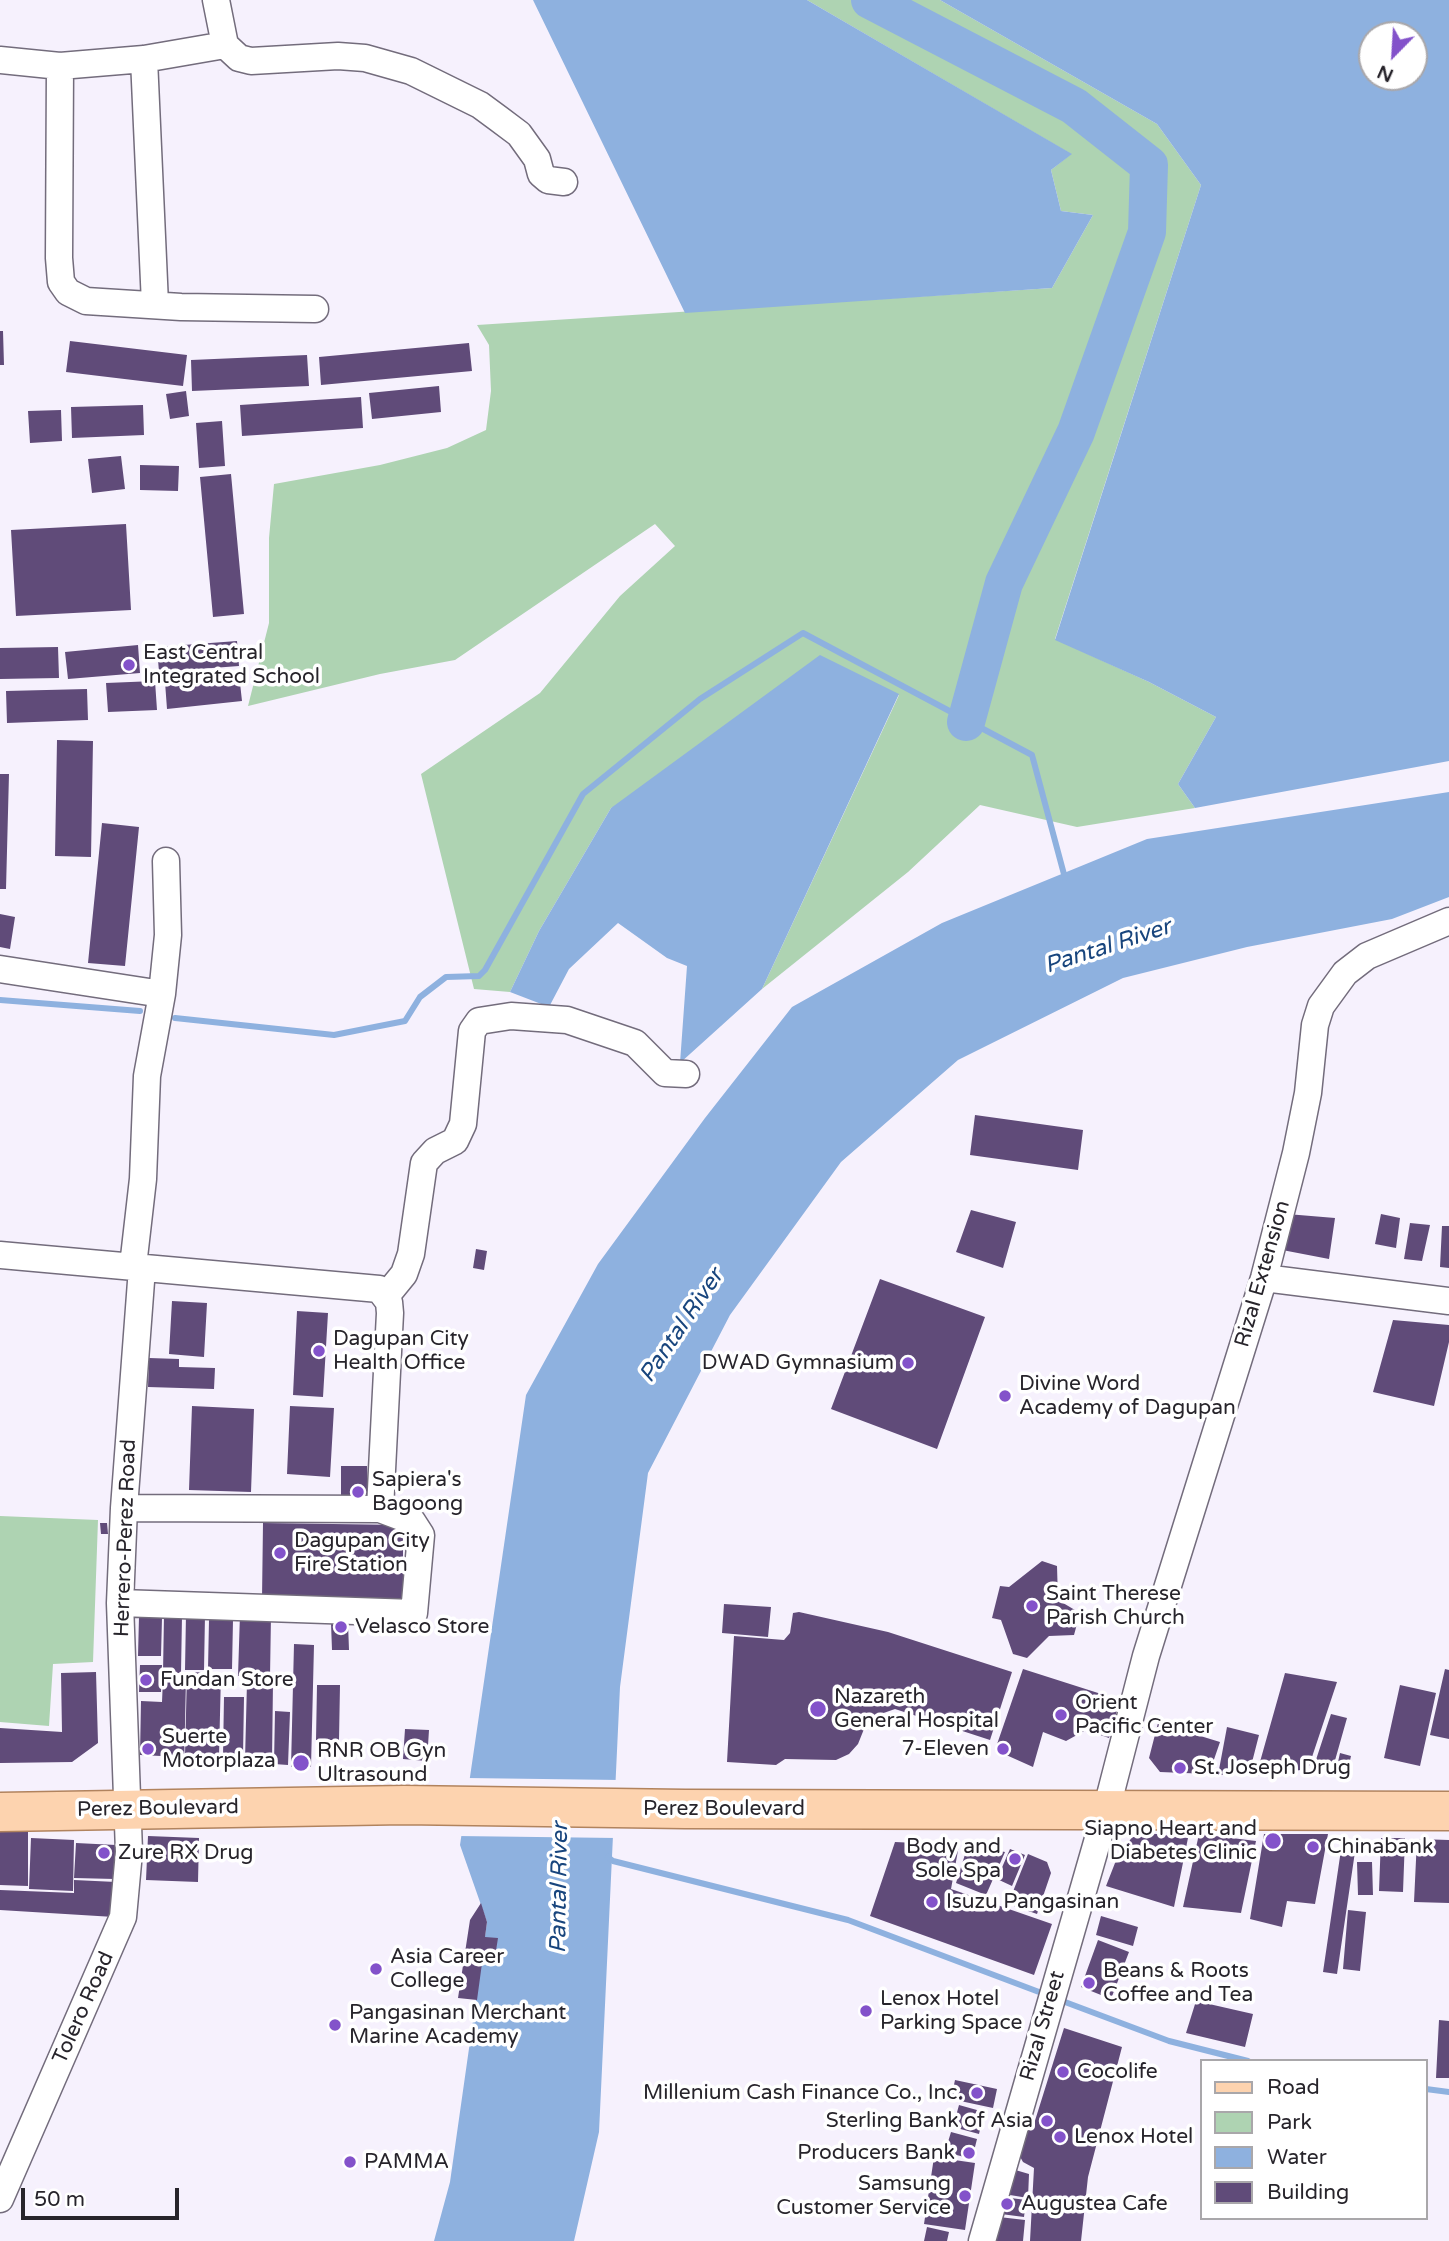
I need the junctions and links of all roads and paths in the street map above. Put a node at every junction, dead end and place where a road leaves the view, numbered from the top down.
1 (216, 0) edge
2 (225, 45) junction
3 (144, 59) junction
4 (0, 60) edge
5 (60, 66) junction
6 (564, 182) dead end
7 (155, 304) junction
8 (315, 309) dead end
9 (166, 862) dead end
10 (1449, 921) edge
11 (0, 969) edge
12 (162, 994) junction
13 (686, 1074) dead end
14 (0, 1255) edge
15 (138, 1267) junction
16 (1264, 1278) junction
17 (386, 1296) junction
18 (1449, 1301) edge
19 (124, 1508) junction
20 (380, 1509) junction
21 (120, 1603) junction
22 (128, 1808) junction
23 (1106, 1811) junction
24 (1449, 1811) edge
25 (0, 1812) edge
26 (0, 2199) edge
27 (982, 2241) edge

1 - 2 street
2 - 3 street
2 - 6 street
3 - 5 street
3 - 7 street
4 - 5 street
5 - 7 street
7 - 8 street
9 - 12 street, Herrero-Perez Road
10 - 16 street, Rizal Extension
11 - 12 street
12 - 15 street, Herrero-Perez Road
13 - 17 street
14 - 15 street
15 - 17 street
15 - 19 street, Herrero-Perez Road
16 - 18 street
16 - 23 street, Rizal Extension
17 - 20 street
19 - 20 street
19 - 21 street, Herrero-Perez Road
20 - 21 street
21 - 22 street, Herrero-Perez Road
22 - 23 main road, Perez Boulevard
22 - 25 main road, Perez Boulevard
22 - 26 street, Tolero Road
23 - 24 main road, Perez Boulevard
23 - 27 street, Rizal Street

